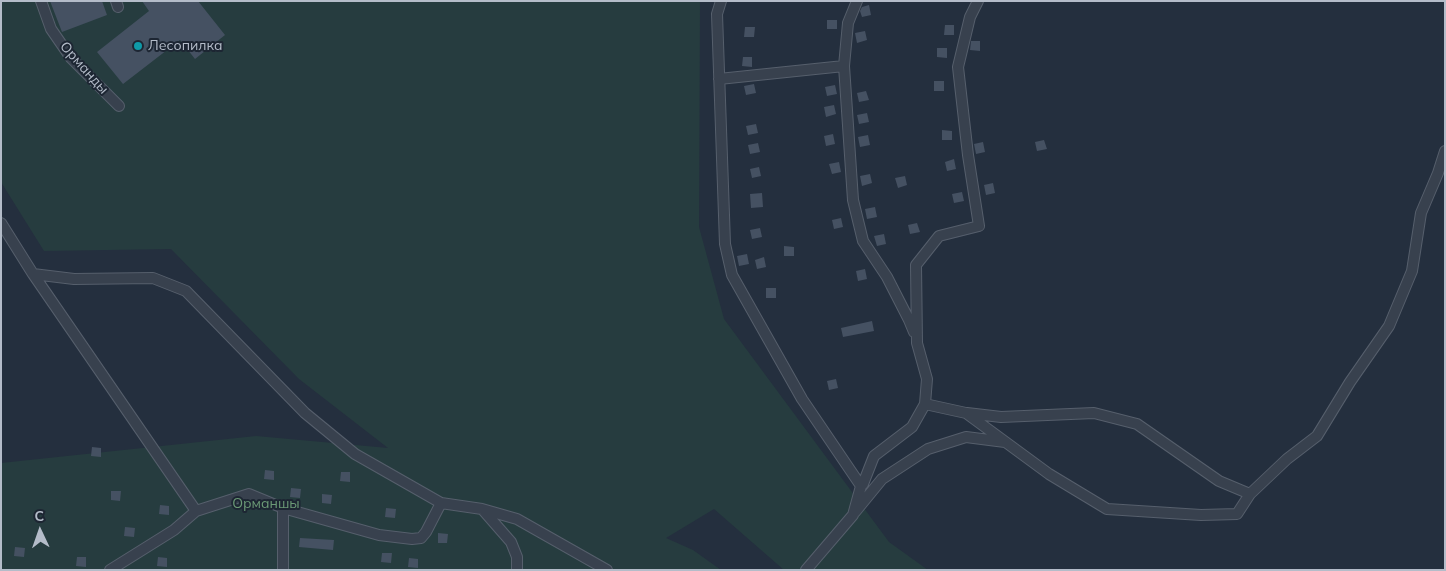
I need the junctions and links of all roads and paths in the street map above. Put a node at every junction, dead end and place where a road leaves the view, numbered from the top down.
1 (41, 1) edge
2 (721, 1) edge
3 (857, 1) edge
4 (978, 1) edge
5 (844, 66) junction
6 (719, 79) junction
7 (119, 106) dead end
8 (1445, 151) edge
9 (1, 223) edge
10 (33, 274) junction
11 (917, 343) junction
12 (925, 404) junction
13 (966, 413) junction
14 (1005, 442) junction
15 (861, 486) junction
16 (1250, 494) junction
17 (441, 503) junction
18 (283, 508) junction
19 (482, 509) junction
20 (196, 510) junction
21 (853, 514) junction
22 (110, 570) edge
23 (283, 570) edge
24 (517, 570) edge
25 (607, 570) edge
26 (806, 570) edge

1 - 7 street, Орманды
2 - 6 street
3 - 5 street
4 - 11 street
5 - 6 street
5 - 11 street
6 - 15 street
8 - 16 street
9 - 10 street
10 - 17 street
10 - 20 street
11 - 12 street
12 - 13 street
12 - 15 street
13 - 14 street
13 - 16 street
14 - 16 street
14 - 21 street
15 - 21 street
17 - 18 street
17 - 19 street
18 - 20 street
18 - 23 street
19 - 24 street
19 - 25 street
20 - 22 street
21 - 26 street

